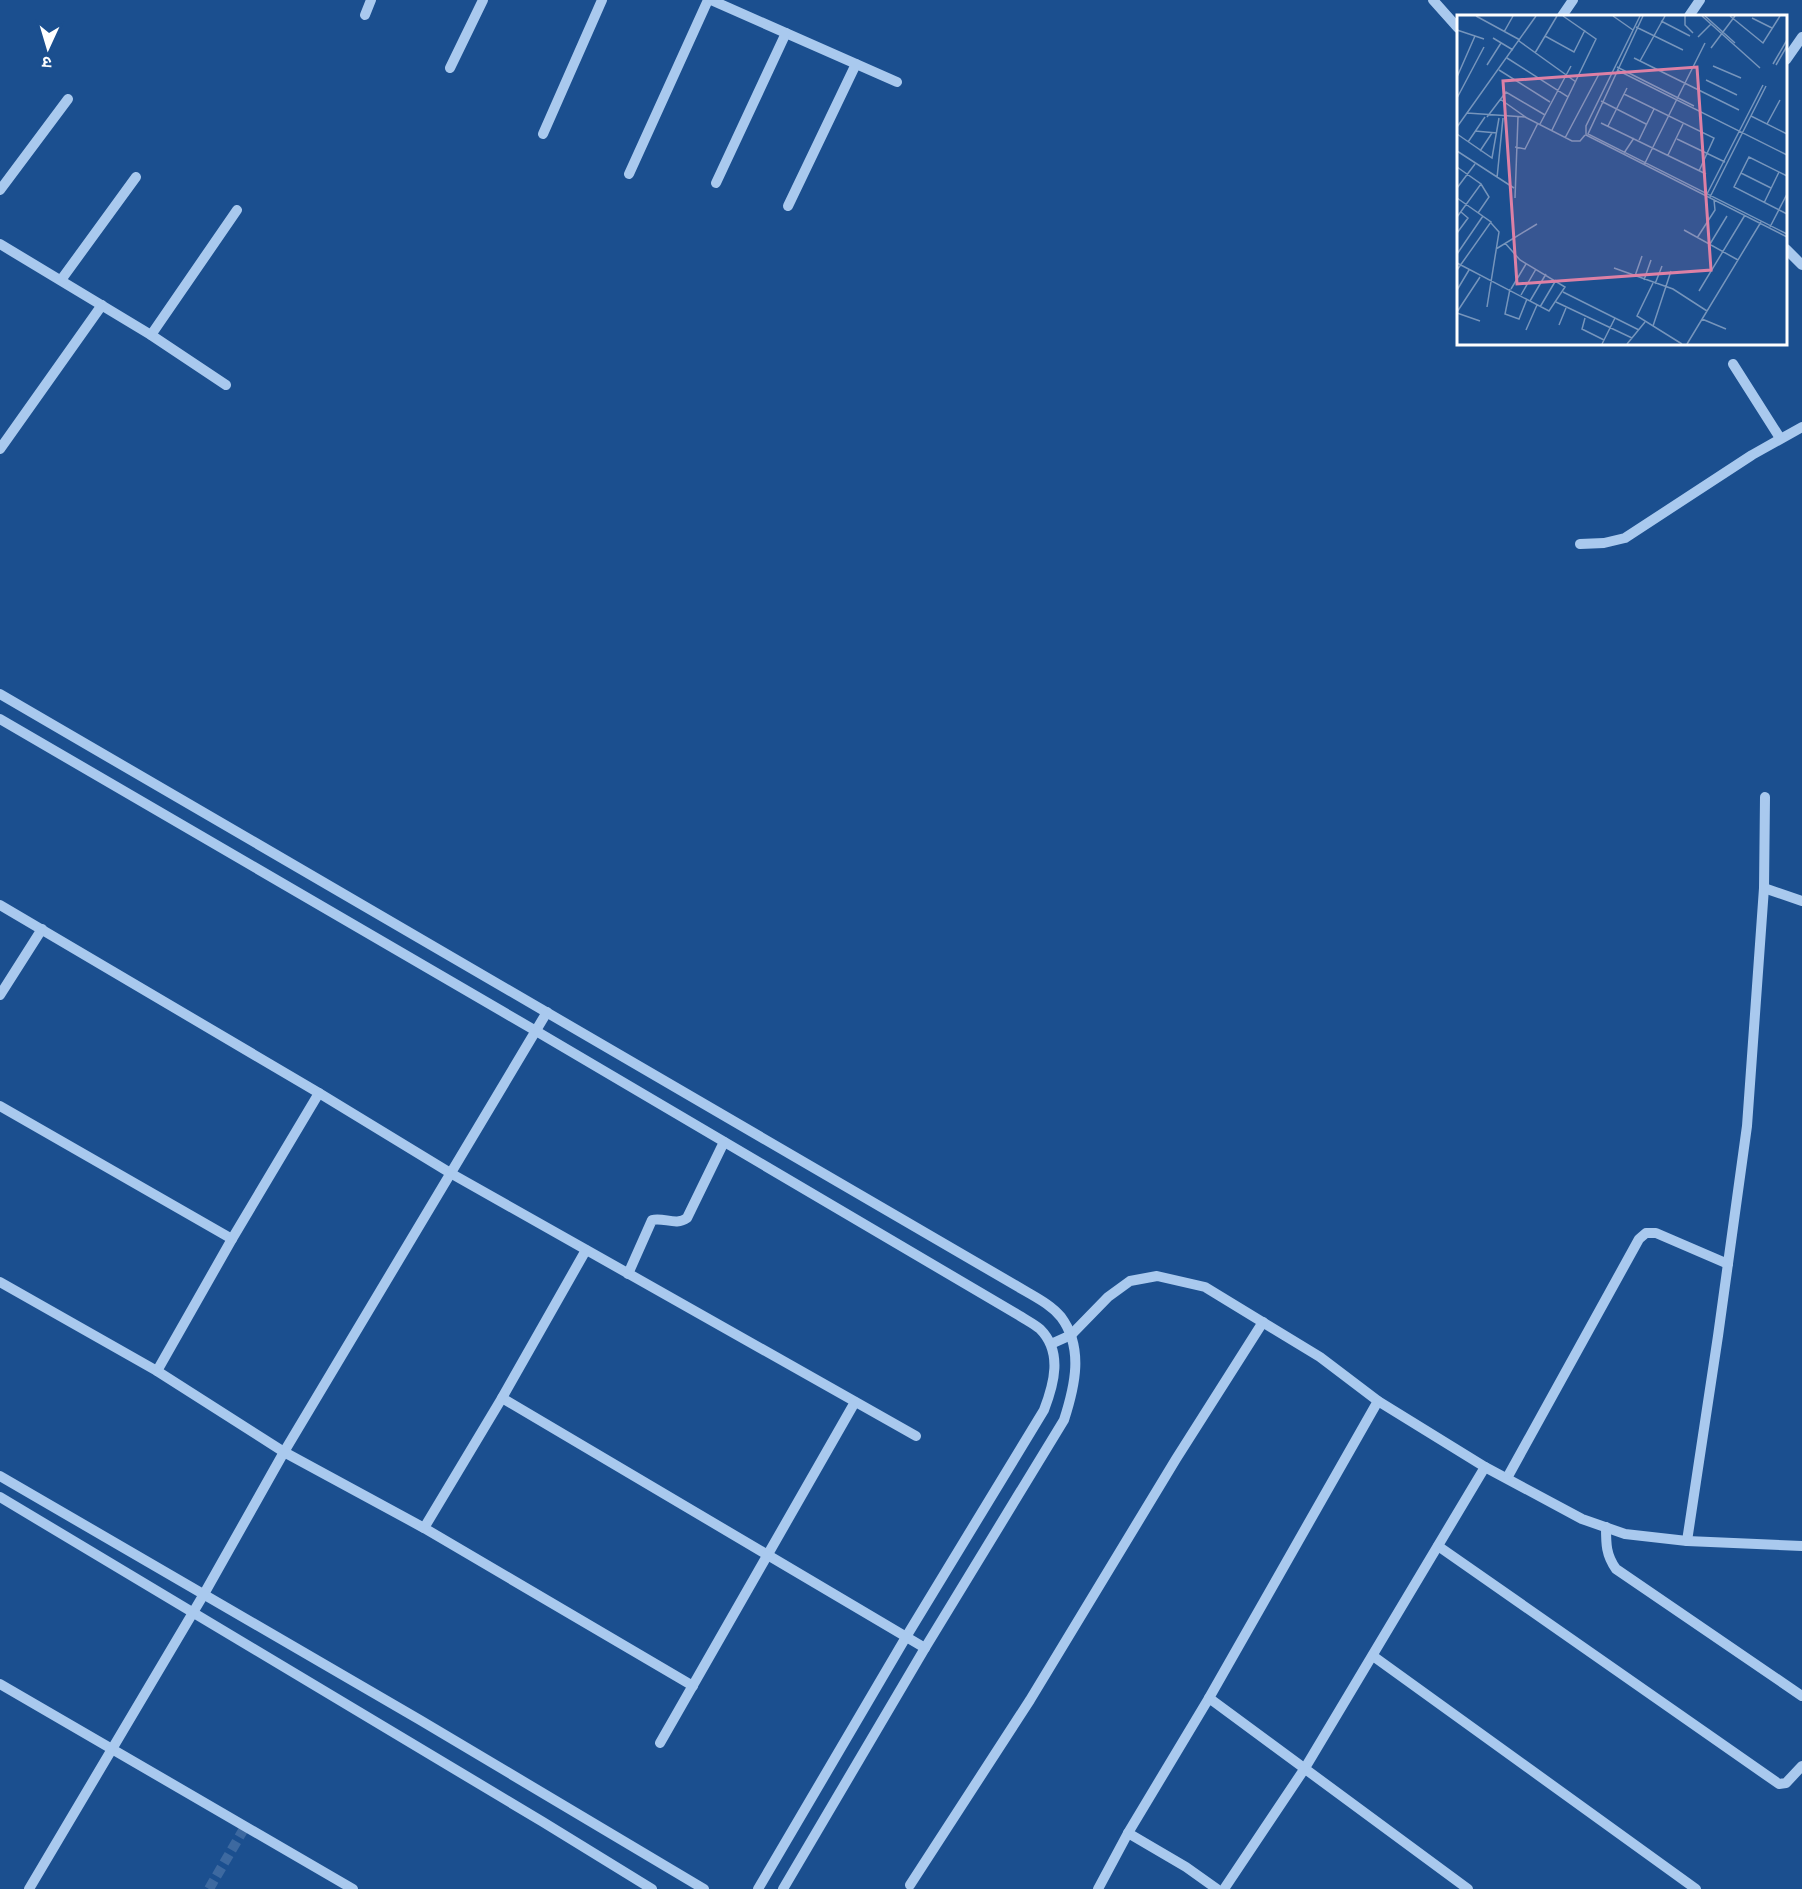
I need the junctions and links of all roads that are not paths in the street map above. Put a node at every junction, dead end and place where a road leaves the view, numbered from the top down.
1 (371, 0) edge
2 (483, 0) edge
3 (602, 0) edge
4 (709, 0) edge
5 (1573, 0) edge
6 (1700, 0) edge
7 (1439, 2) edge
8 (365, 15) dead end
9 (1563, 15) edge
10 (1690, 15) edge
11 (1457, 27) edge
12 (786, 33) junction
13 (1802, 37) edge
14 (1787, 57) edge
15 (856, 64) junction
16 (450, 68) dead end
17 (897, 82) dead end
18 (68, 99) dead end
19 (543, 134) dead end
20 (629, 174) dead end
21 (136, 177) dead end
22 (716, 183) dead end
23 (0, 190) edge
24 (788, 206) dead end
25 (237, 210) dead end
26 (0, 244) edge
27 (1787, 251) edge
28 (1802, 265) edge
29 (61, 280) junction
30 (102, 305) junction
31 (151, 335) junction
32 (1733, 364) dead end
33 (226, 385) dead end
34 (1802, 427) edge
35 (1780, 438) junction
36 (0, 449) edge
37 (1580, 544) dead end
38 (0, 694) edge
39 (0, 719) edge
40 (1765, 797) dead end
41 (1764, 888) junction
42 (1802, 901) edge
43 (0, 905) edge
44 (42, 929) junction
45 (0, 995) edge
46 (547, 1012) junction
47 (536, 1030) junction
48 (319, 1093) junction
49 (0, 1106) edge
50 (724, 1142) junction
51 (452, 1174) junction
52 (232, 1239) junction
53 (586, 1250) junction
54 (1728, 1264) junction
55 (628, 1274) junction
56 (0, 1282) edge
57 (1263, 1322) junction
58 (1071, 1335) junction
59 (1051, 1344) junction
60 (157, 1371) junction
61 (502, 1398) junction
62 (1377, 1401) junction
63 (855, 1402) junction
64 (916, 1436) dead end
65 (284, 1452) junction
66 (1485, 1467) junction
67 (0, 1476) edge
68 (1507, 1478) junction
69 (0, 1497) edge
70 (1606, 1527) junction
71 (424, 1528) junction
72 (1687, 1541) junction
73 (1438, 1546) junction
74 (1802, 1546) edge
75 (768, 1557) junction
76 (204, 1594) junction
77 (192, 1613) junction
78 (906, 1637) junction
79 (925, 1648) junction
80 (1373, 1656) junction
81 (0, 1684) edge
82 (693, 1686) junction
83 (1802, 1696) edge
84 (1209, 1698) junction
85 (660, 1743) dead end
86 (111, 1750) junction
87 (1802, 1766) edge
88 (1305, 1768) junction
89 (1128, 1833) junction
90 (910, 1885) dead end
91 (29, 1889) edge
92 (353, 1889) edge
93 (652, 1889) edge
94 (704, 1889) edge
95 (759, 1889) edge
96 (783, 1889) edge
97 (1098, 1889) edge
98 (1217, 1889) edge
99 (1224, 1889) edge
100 (1468, 1889) edge
101 (1696, 1889) edge

1 - 8 street
2 - 16 street
3 - 19 street
4 - 12 street
4 - 20 street
5 - 9 street
6 - 10 street
7 - 11 street
12 - 15 street
12 - 22 street
13 - 14 street
15 - 17 street
15 - 24 street
18 - 23 street
21 - 29 street
25 - 31 street
26 - 29 street
27 - 28 street
29 - 30 street
30 - 31 street
30 - 36 street
31 - 33 street
32 - 35 street
34 - 35 street
35 - 37 street
38 - 46 street
39 - 47 street
40 - 41 street
41 - 42 street
41 - 54 street
43 - 44 street
44 - 45 street
44 - 48 street
46 - 47 street
46 - 58 street
47 - 50 street
47 - 51 street
48 - 51 street
48 - 52 street
49 - 52 street
50 - 55 street
50 - 59 street
51 - 53 street
51 - 65 street
52 - 60 street
53 - 55 street
53 - 61 street
54 - 68 street
54 - 72 street
55 - 63 street
56 - 60 street
57 - 58 street
57 - 62 street
57 - 90 street
58 - 59 street
58 - 79 street
59 - 78 street
60 - 65 street
61 - 71 street
61 - 75 street
62 - 66 street
62 - 84 street
63 - 64 street
63 - 75 street
65 - 71 street
65 - 76 street
66 - 68 street
66 - 73 street
67 - 76 street
68 - 70 street
69 - 77 street
70 - 72 street
70 - 83 street
71 - 82 street
72 - 74 street
73 - 80 street
73 - 87 street
75 - 78 street
75 - 82 street
76 - 77 street
76 - 94 street
77 - 86 street
77 - 93 street
78 - 79 street
78 - 95 street
79 - 96 street
80 - 88 street
80 - 101 street
81 - 86 street
82 - 85 street
84 - 88 street
84 - 89 street
86 - 91 street
86 - 92 street
88 - 99 street
88 - 100 street
89 - 97 street
89 - 98 street

